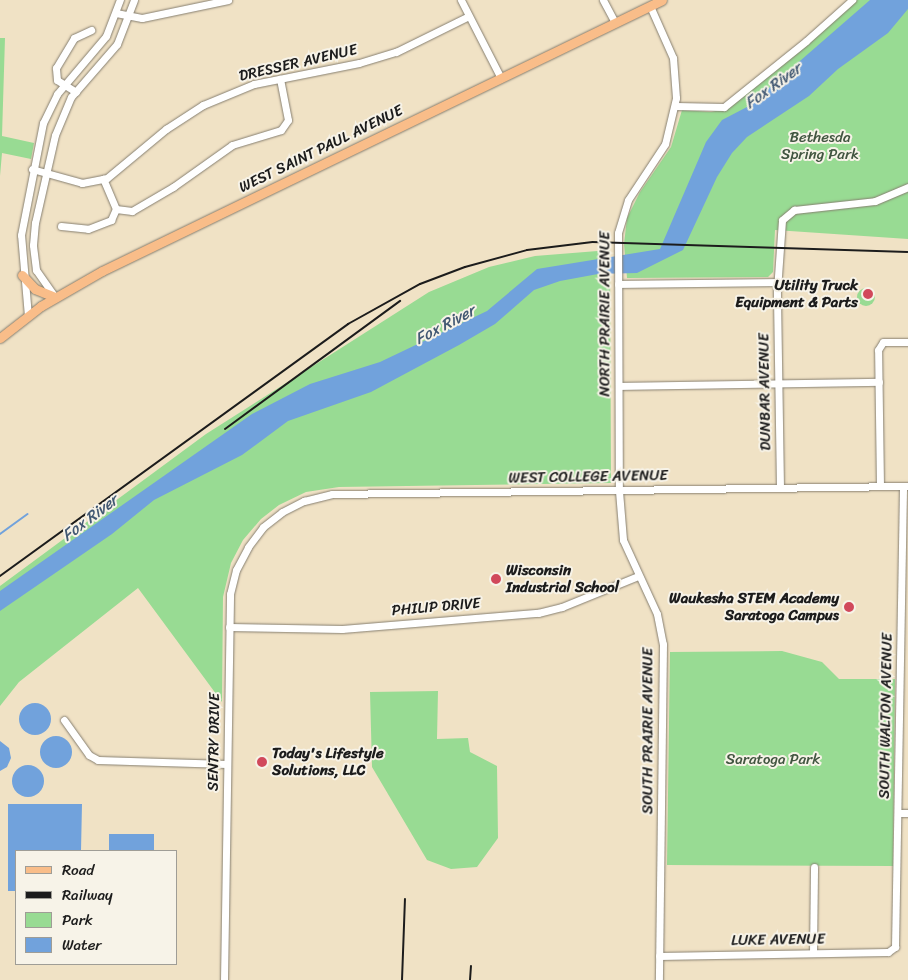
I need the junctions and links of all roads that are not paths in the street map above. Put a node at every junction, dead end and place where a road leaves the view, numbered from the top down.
1 (120, 0) edge
2 (134, 0) edge
3 (228, 0) edge
4 (461, 0) edge
5 (603, 0) edge
6 (662, 0) edge
7 (852, 0) edge
8 (650, 6) junction
9 (116, 13) junction
10 (469, 16) junction
11 (130, 17) junction
12 (615, 23) junction
13 (91, 30) dead end
14 (501, 78) junction
15 (280, 79) junction
16 (64, 85) junction
17 (76, 92) junction
18 (676, 106) junction
19 (32, 169) junction
20 (46, 173) junction
21 (104, 179) junction
22 (908, 187) edge
23 (116, 209) junction
24 (61, 226) dead end
25 (34, 254) junction
26 (21, 255) junction
27 (22, 275) junction
28 (777, 282) junction
29 (618, 284) junction
30 (55, 298) junction
31 (28, 316) junction
32 (0, 338) edge
33 (908, 342) edge
34 (879, 382) junction
35 (778, 384) junction
36 (618, 386) junction
37 (880, 486) junction
38 (906, 486) edge
39 (780, 488) junction
40 (619, 492) junction
41 (274, 518) joint
42 (638, 576) junction
43 (229, 627) junction
44 (64, 720) dead end
45 (227, 764) junction
46 (898, 813) junction
47 (908, 813) edge
48 (814, 866) dead end
49 (895, 947) joint
50 (813, 953) junction
51 (660, 956) junction
52 (224, 980) edge
53 (659, 980) edge

1 - 9 street
2 - 11 street
3 - 11 street
4 - 10 street
5 - 12 street
6 - 8 main road, WEST SAINT PAUL AVENUE
7 - 18 street
8 - 12 main road, WEST SAINT PAUL AVENUE
8 - 18 street, NORTH PRAIRIE AVENUE
9 - 11 street
9 - 16 street
10 - 14 street
10 - 15 street, DRESSER AVENUE
11 - 17 street
12 - 14 main road, WEST SAINT PAUL AVENUE
13 - 16 street
14 - 30 main road, WEST SAINT PAUL AVENUE
15 - 21 street, DRESSER AVENUE
15 - 23 street
16 - 17 street
16 - 19 street
17 - 20 street
18 - 29 street, NORTH PRAIRIE AVENUE
19 - 20 street
19 - 26 street
20 - 21 street
20 - 25 street
21 - 23 street
22 - 28 street, DUNBAR AVENUE
23 - 24 street
25 - 26 street
25 - 30 street
26 - 27 street
27 - 30 main road
27 - 31 street
28 - 29 street
28 - 35 street, DUNBAR AVENUE
29 - 36 street, NORTH PRAIRIE AVENUE
30 - 31 main road, WEST SAINT PAUL AVENUE
31 - 32 main road, WEST SAINT PAUL AVENUE
33 - 34 street
34 - 35 street
34 - 37 street
35 - 36 street
35 - 39 street, DUNBAR AVENUE
36 - 40 street, NORTH PRAIRIE AVENUE
37 - 38 street, WEST COLLEGE AVENUE
37 - 39 street, WEST COLLEGE AVENUE
38 - 46 street, SOUTH WALTON AVENUE
39 - 40 street, WEST COLLEGE AVENUE
40 - 41 street, WEST COLLEGE AVENUE
40 - 42 street, SOUTH PRAIRIE AVENUE
41 - 43 street, SENTRY DRIVE
42 - 43 street, PHILIP DRIVE
42 - 51 street, SOUTH PRAIRIE AVENUE
43 - 45 street, SENTRY DRIVE
44 - 45 street
45 - 52 street, SENTRY DRIVE
46 - 47 street
46 - 49 street, SOUTH WALTON AVENUE
48 - 50 street
49 - 50 street, LUKE AVENUE
50 - 51 street, LUKE AVENUE
51 - 53 street, SOUTH PRAIRIE AVENUE

